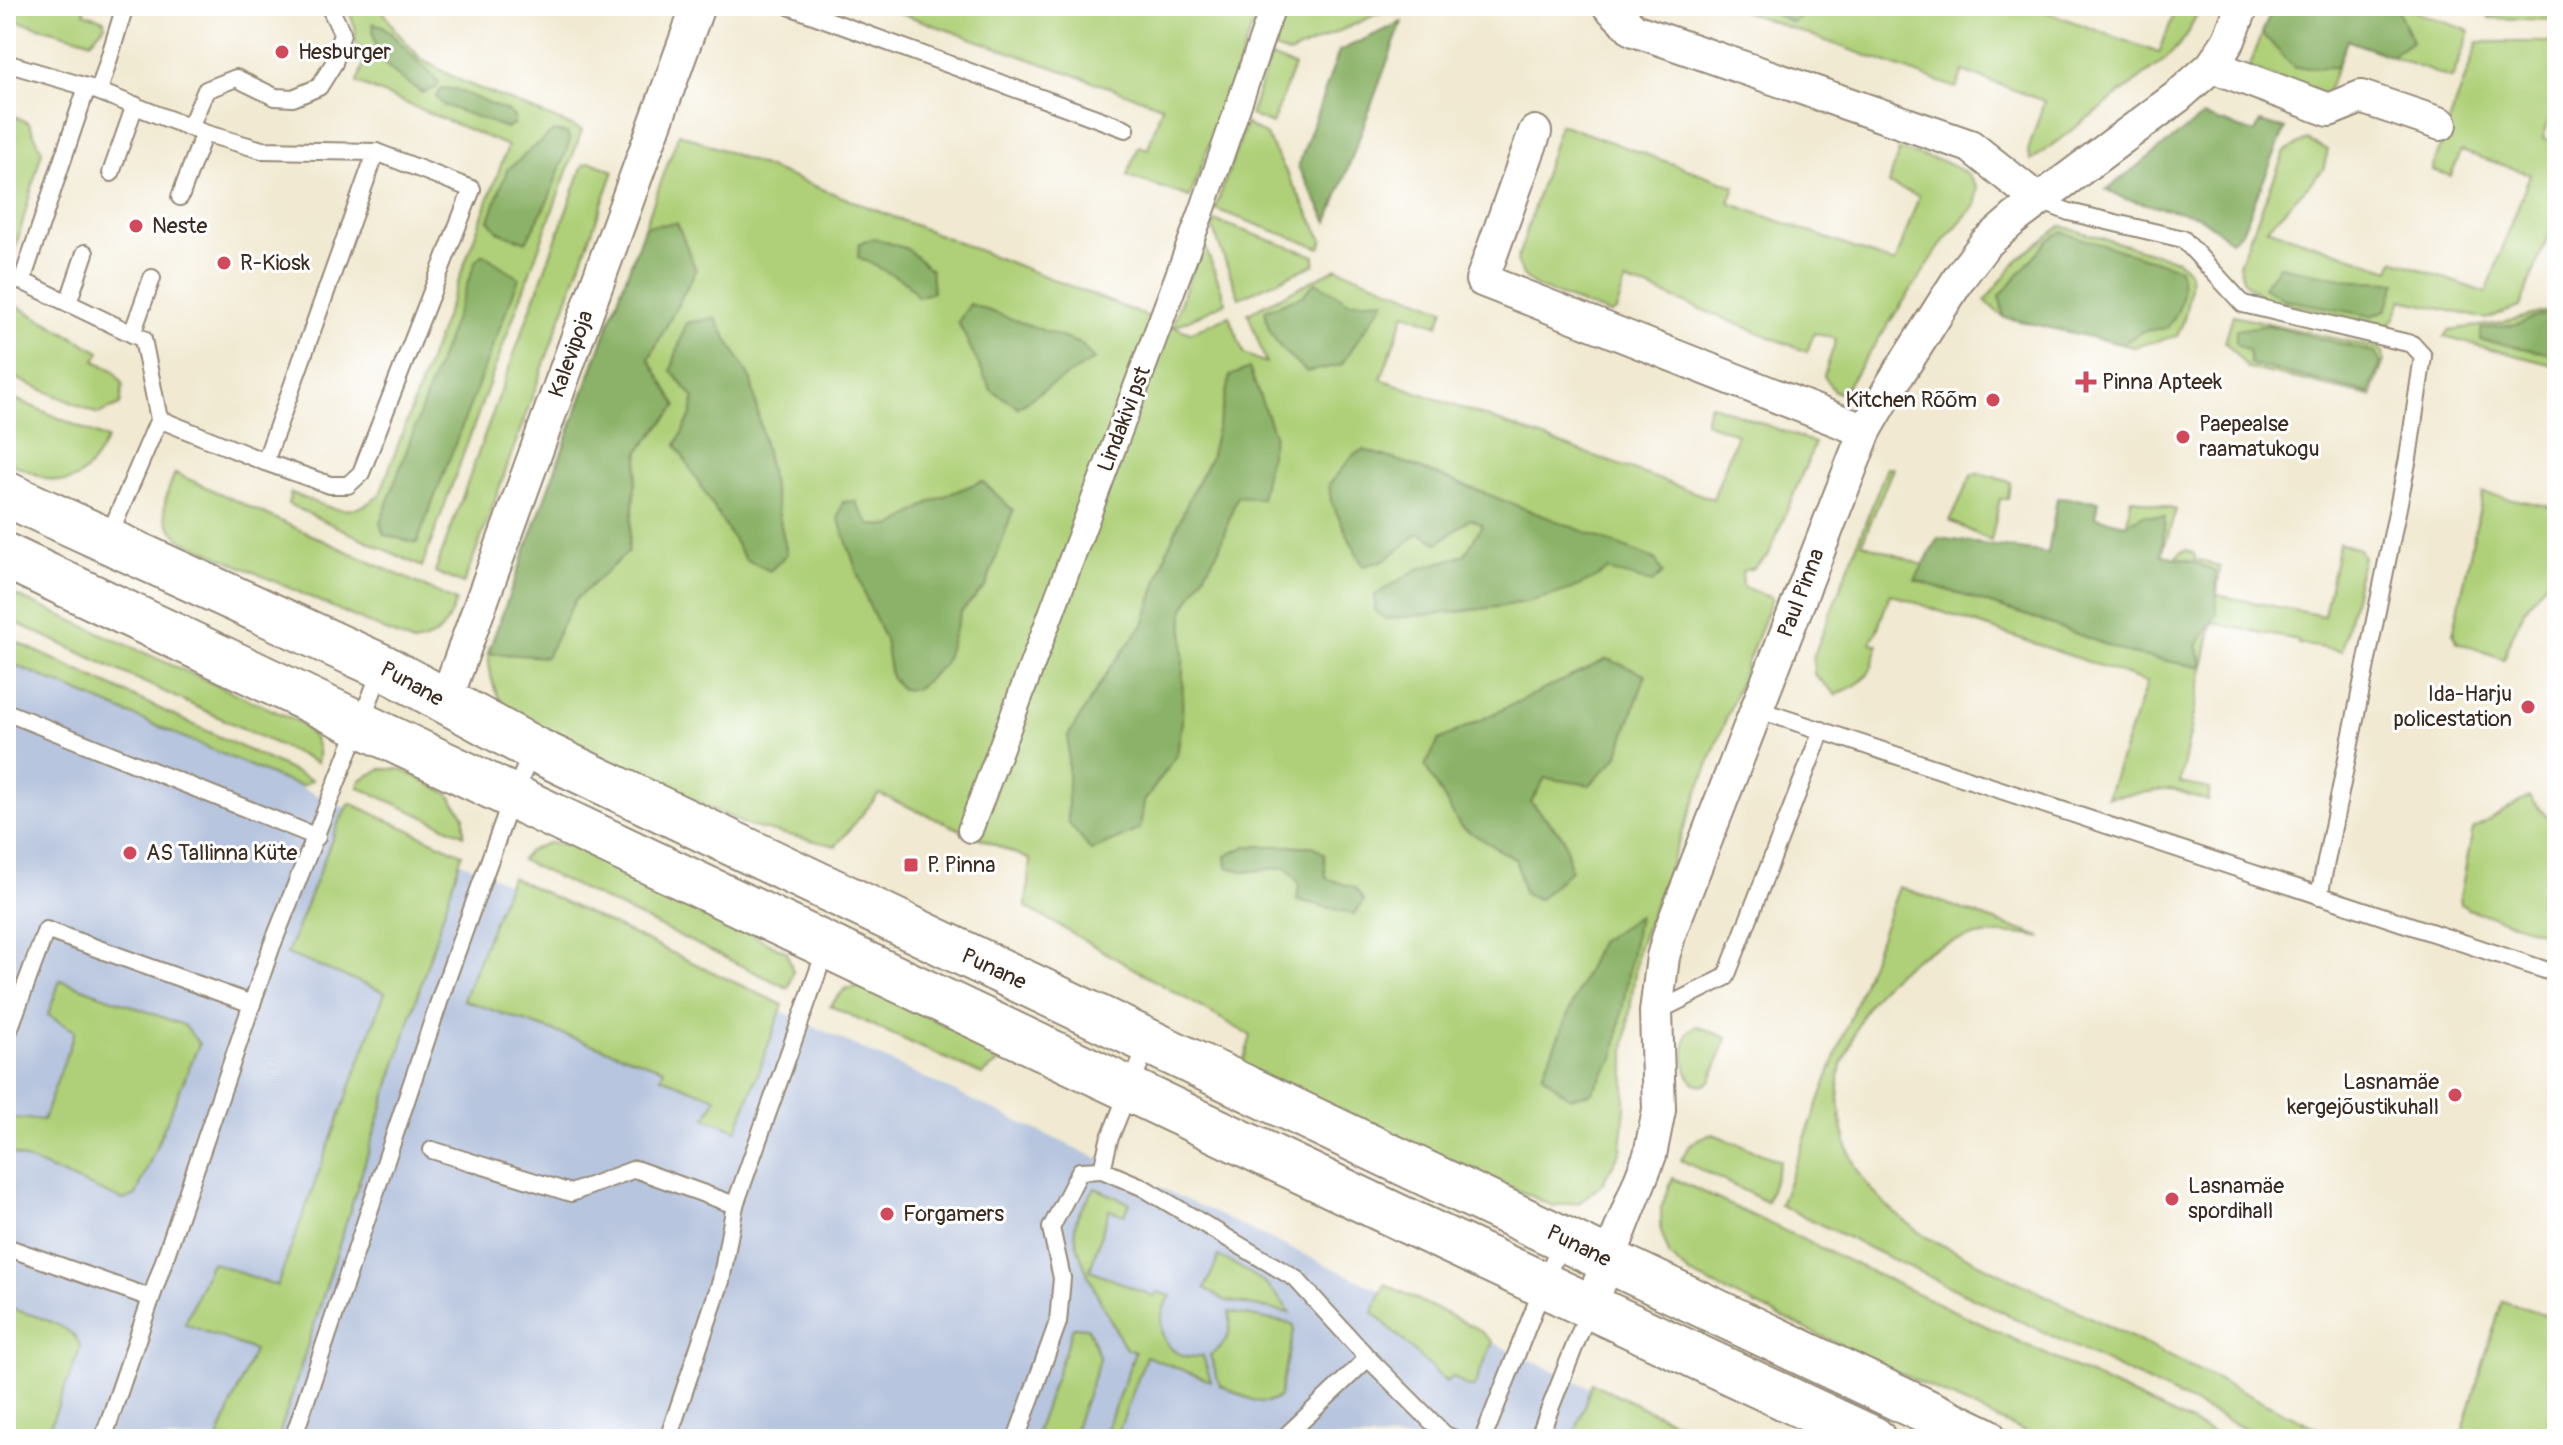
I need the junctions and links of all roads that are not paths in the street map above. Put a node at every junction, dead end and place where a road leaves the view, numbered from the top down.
1 (125, 6) edge
2 (329, 6) edge
3 (698, 6) edge
4 (789, 6) edge
5 (1273, 6) edge
6 (1609, 6) edge
7 (2242, 6) edge
8 (6, 63) edge
9 (2212, 66) junction
10 (93, 89) junction
11 (135, 105) junction
12 (2441, 124) dead end
13 (1126, 129) dead end
14 (197, 130) junction
15 (1535, 132) dead end
16 (376, 152) junction
17 (111, 173) dead end
18 (180, 197) dead end
19 (2038, 200) junction
20 (85, 253) dead end
21 (152, 278) dead end
22 (68, 303) junction
23 (132, 334) junction
24 (159, 419) junction
25 (1865, 431) junction
26 (265, 462) junction
27 (6, 494) edge
28 (107, 539) junction
29 (6, 556) edge
30 (383, 667) junction
31 (445, 702) junction
32 (1756, 709) junction
33 (6, 712) edge
34 (359, 725) junction
35 (1822, 730) junction
36 (534, 749) junction
37 (513, 795) junction
38 (970, 830) dead end
39 (317, 837) junction
40 (2319, 896) junction
41 (827, 944) junction
42 (2557, 974) edge
43 (252, 1004) junction
44 (1656, 1012) junction
45 (6, 1038) edge
46 (1148, 1042) junction
47 (1128, 1089) junction
48 (432, 1150) dead end
49 (1102, 1170) junction
50 (735, 1205) junction
51 (1563, 1238) junction
52 (6, 1247) edge
53 (1607, 1259) junction
54 (1544, 1285) junction
55 (151, 1298) junction
56 (1590, 1307) junction
57 (1368, 1358) junction
58 (103, 1439) edge
59 (293, 1439) edge
60 (668, 1439) edge
61 (1016, 1439) edge
62 (1285, 1439) edge
63 (1455, 1439) edge
64 (1483, 1439) edge
65 (1538, 1439) edge
66 (1873, 1439) edge
67 (1984, 1439) edge

1 - 10 lane
2 - 14 lane
3 - 31 street, Kalevipoja
4 - 13 lane
5 - 38 street, Lindakivi pst
6 - 19 street
7 - 9 street, Paul Pinna
8 - 10 lane
9 - 12 street
9 - 19 street, Paul Pinna
10 - 11 lane
10 - 22 lane
11 - 14 lane
11 - 17 lane
14 - 16 lane
14 - 18 lane
15 - 25 street
16 - 26 lane
16 - 26 lane
19 - 25 street, Paul Pinna
19 - 40 lane
20 - 22 lane
21 - 23 lane
22 - 23 lane
23 - 24 lane
24 - 26 lane
24 - 28 lane
25 - 32 street, Paul Pinna
27 - 28 main road, Punane
28 - 30 main road, Punane
29 - 34 main road
30 - 31 main road, Punane
30 - 34 lane
31 - 36 main road, Punane
32 - 35 lane
32 - 44 street, Paul Pinna
33 - 39 lane
34 - 37 main road
34 - 39 lane
35 - 40 lane
35 - 44 lane
36 - 37 lane
36 - 46 main road, Punane
37 - 41 main road
37 - 59 lane
39 - 43 lane
40 - 42 lane
41 - 47 main road
41 - 50 lane
43 - 45 lane
43 - 55 lane
44 - 53 street, Paul Pinna
46 - 47 lane
46 - 51 main road, Punane
47 - 49 lane
47 - 54 main road
48 - 50 lane
49 - 57 lane
49 - 61 lane
50 - 60 lane
51 - 53 main road, Punane
51 - 54 lane
52 - 55 lane
53 - 56 street, Paul Pinna
53 - 67 main road, Punane
54 - 56 main road
54 - 64 lane
55 - 58 lane
56 - 65 lane
56 - 66 main road
57 - 62 lane
57 - 63 lane

